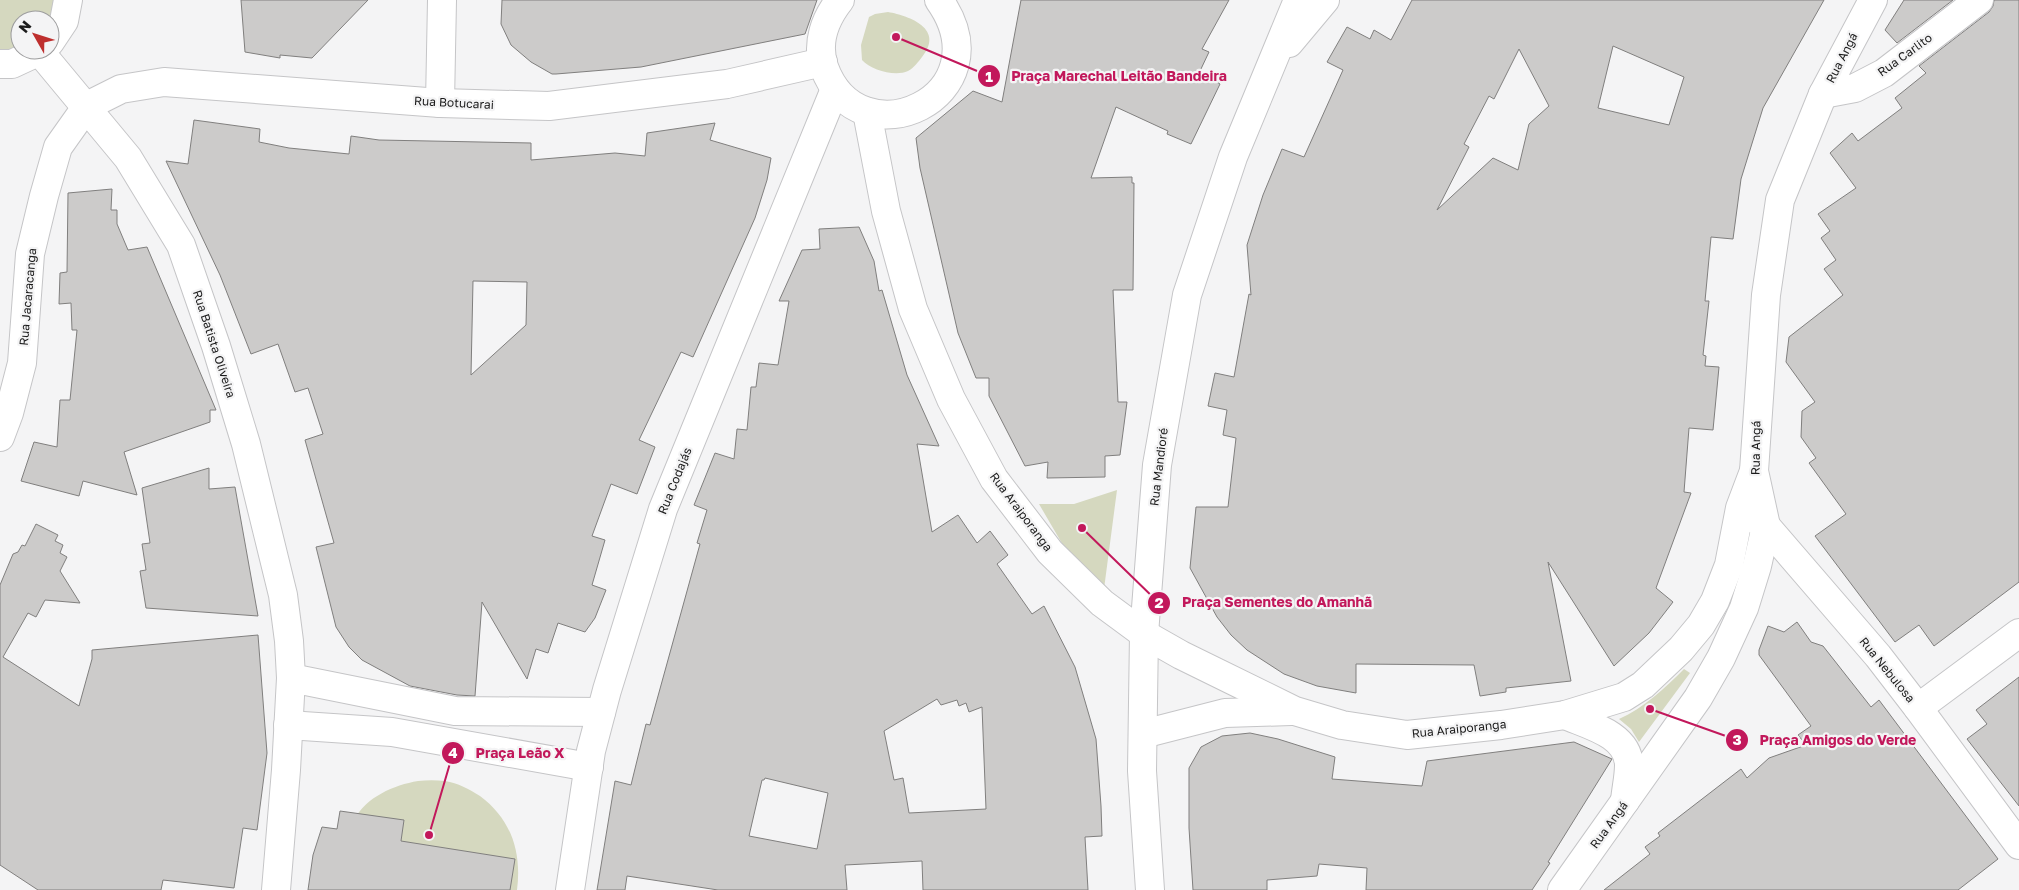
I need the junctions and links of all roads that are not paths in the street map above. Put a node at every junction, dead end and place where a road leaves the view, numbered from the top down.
1 (68, 0) edge
2 (442, 0) edge
3 (840, 0) edge
4 (939, 0) edge
5 (1298, 0) edge
6 (1325, 0) edge
7 (1873, 0) edge
8 (1980, 0) edge
9 (60, 26) edge
10 (20, 60) edge
11 (53, 60) edge
12 (1273, 61) junction
13 (822, 62) junction
14 (0, 64) edge
15 (835, 89) junction
16 (1824, 94) junction
17 (440, 103) junction
18 (87, 106) junction
19 (867, 112) junction
20 (0, 437) edge
21 (1754, 471) junction
22 (1740, 508) junction
23 (1766, 526) junction
24 (2019, 632) edge
25 (1144, 634) junction
26 (291, 678) junction
27 (1918, 708) junction
28 (1295, 711) junction
29 (601, 712) junction
30 (1565, 715) junction
31 (288, 725) junction
32 (1143, 734) junction
33 (589, 767) junction
34 (1624, 804) junction
35 (2019, 845) edge
36 (276, 890) edge
37 (570, 890) edge
38 (1150, 890) edge
39 (1562, 890) edge

1 - 9 street
2 - 17 street
3 - 13 street
4 - 19 street
5 - 12 street, Rua Mandioré
6 - 12 street, Rua Mandioré
7 - 16 street, Rua Angá
8 - 16 street, Rua Carlito
10 - 14 street
11 - 18 street, Rua Batista Oliveira
12 - 25 street, Rua Mandioré
13 - 15 street
13 - 17 street, Rua Botucarai
15 - 19 street
15 - 29 street, Rua Codajás
16 - 21 street, Rua Angá
17 - 18 street, Rua Botucarai
18 - 20 street, Rua Jacaracanga
18 - 26 street, Rua Batista Oliveira
19 - 25 street, Rua Araiporanga
21 - 22 street, Rua Araiporanga
21 - 23 street, Rua Angá
22 - 23 street, Rua Nebulosa
22 - 30 street, Rua Araiporanga
23 - 27 street, Rua Nebulosa
23 - 34 street, Rua Angá
24 - 27 street
25 - 28 street, Rua Araiporanga
25 - 32 street, Rua Mandioré
26 - 29 street
26 - 31 street, Rua Batista Oliveira
27 - 35 street, Rua Nebulosa
28 - 30 street, Rua Araiporanga
28 - 32 street, Rua Araiporanga
29 - 33 street, Rua Codajás
30 - 34 street
31 - 33 street
31 - 36 street, Rua Batista Oliveira
32 - 38 street, Rua Mandioré
33 - 37 street, Rua Codajás
34 - 39 street, Rua Angá

